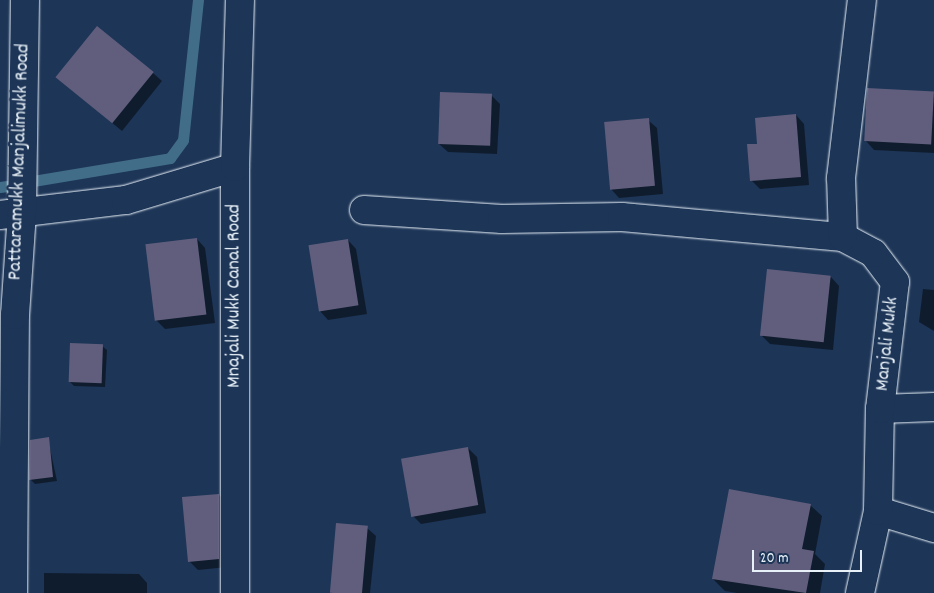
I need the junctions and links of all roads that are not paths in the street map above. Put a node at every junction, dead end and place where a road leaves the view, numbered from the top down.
1 (25, 0) edge
2 (240, 0) edge
3 (862, 0) edge
4 (235, 167) junction
5 (364, 210) dead end
6 (11, 214) edge
7 (843, 237) junction
8 (934, 407) edge
9 (880, 409) junction
10 (878, 511) junction
11 (934, 528) edge
12 (13, 593) edge
13 (235, 593) edge
14 (860, 593) edge

1 - 6 street, Pattaramukk Manjalimukk Road
2 - 4 street, Mnajali Mukk Canal Road
3 - 7 street
4 - 6 street
4 - 13 street, Mnajali Mukk Canal Road
5 - 7 street
6 - 12 street, Pattaramukk Manjalimukk Road
7 - 9 street, Manjali Mukk
8 - 9 street
9 - 10 street, Manjali Mukk
10 - 11 street
10 - 14 street, Manjali Mukk

